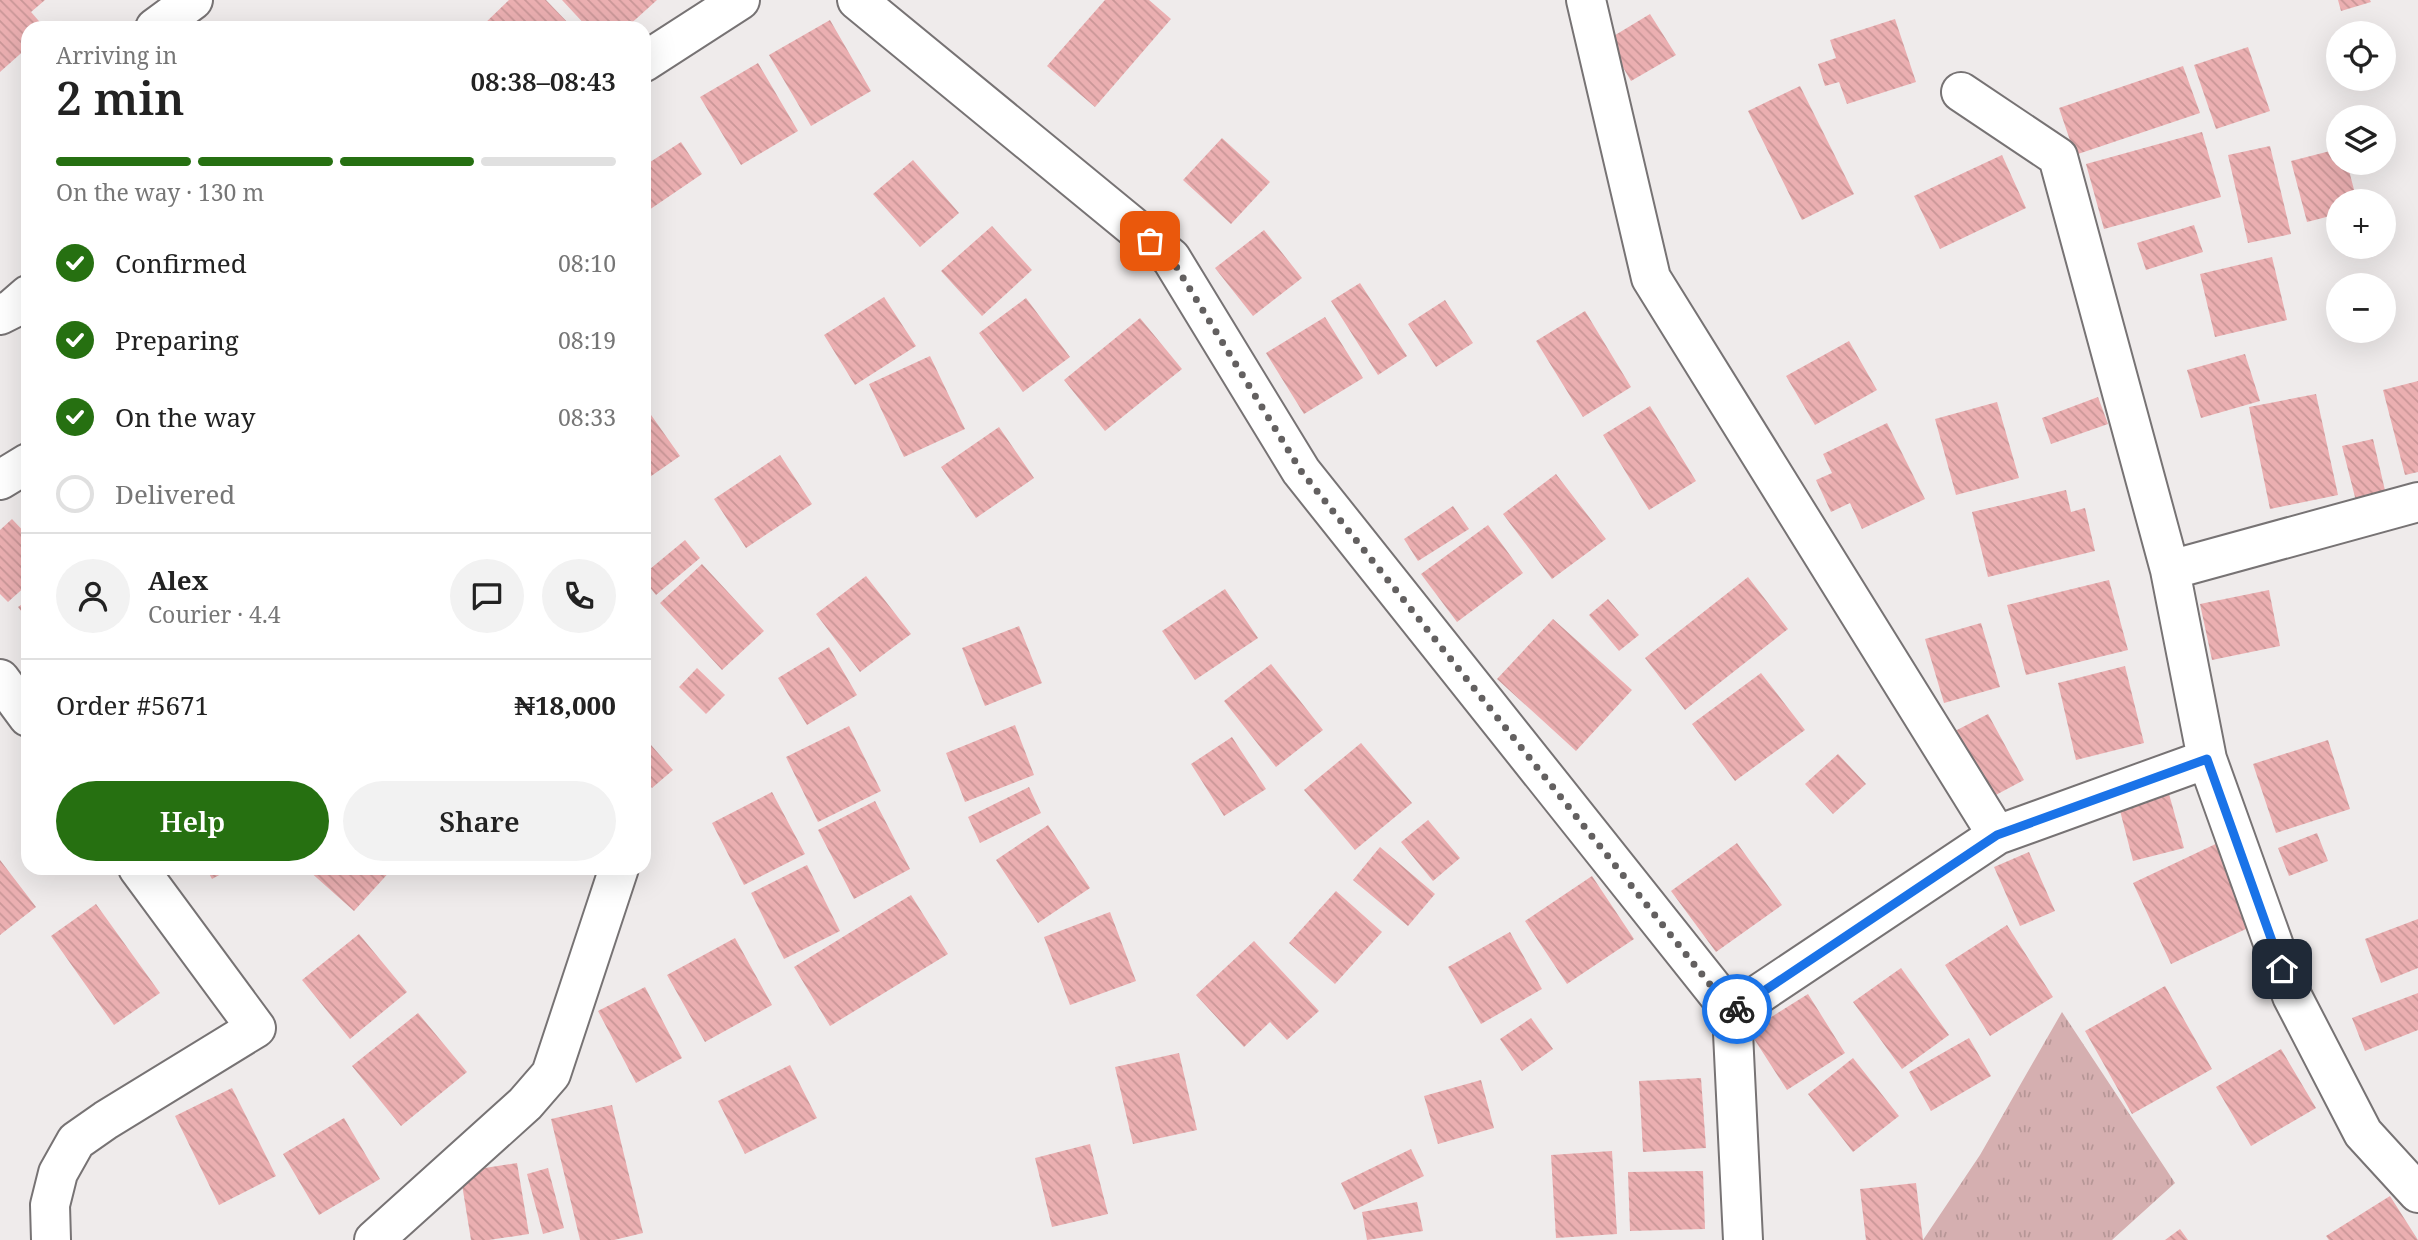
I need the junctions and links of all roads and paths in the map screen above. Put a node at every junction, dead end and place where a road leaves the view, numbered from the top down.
1 (193, 0) edge
2 (740, 0) edge
3 (857, 0) edge
4 (1586, 0) edge
5 (164, 21) edge
6 (651, 57) edge
7 (1961, 92) dead end
8 (21, 467) edge
9 (0, 480) edge
10 (2418, 502) edge
11 (2170, 570) junction
12 (2207, 759) junction
13 (1997, 835) junction
14 (143, 875) edge
15 (617, 875) edge
16 (1732, 1012) junction
17 (2418, 1193) edge
18 (51, 1240) edge
19 (374, 1240) edge
20 (1743, 1240) edge

1 - 5 street
2 - 6 street
3 - 16 street
4 - 13 street
7 - 11 street
8 - 9 street
10 - 11 street
11 - 12 street
12 - 13 street
12 - 17 street
13 - 16 street
14 - 18 street
15 - 19 street
16 - 20 street

